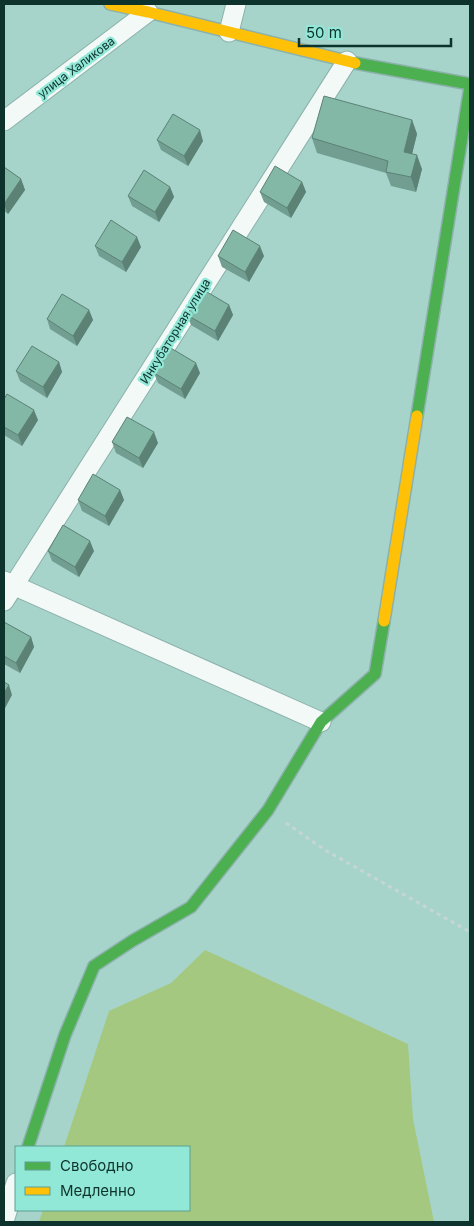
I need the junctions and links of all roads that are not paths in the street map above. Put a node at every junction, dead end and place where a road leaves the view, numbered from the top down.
1 (110, 4) edge
2 (236, 4) edge
3 (148, 12) junction
4 (229, 32) junction
5 (347, 61) junction
6 (470, 86) edge
7 (4, 122) edge
8 (7, 589) edge
9 (321, 722) junction
10 (28, 1146) edge
11 (15, 1186) edge
12 (4, 1220) edge

1 - 3 street
2 - 4 street
3 - 4 street
3 - 7 street, улица Халикова
4 - 5 street
5 - 6 street
5 - 8 street, Инкубаторная улица
6 - 9 street
8 - 9 street
9 - 10 street
11 - 12 street

